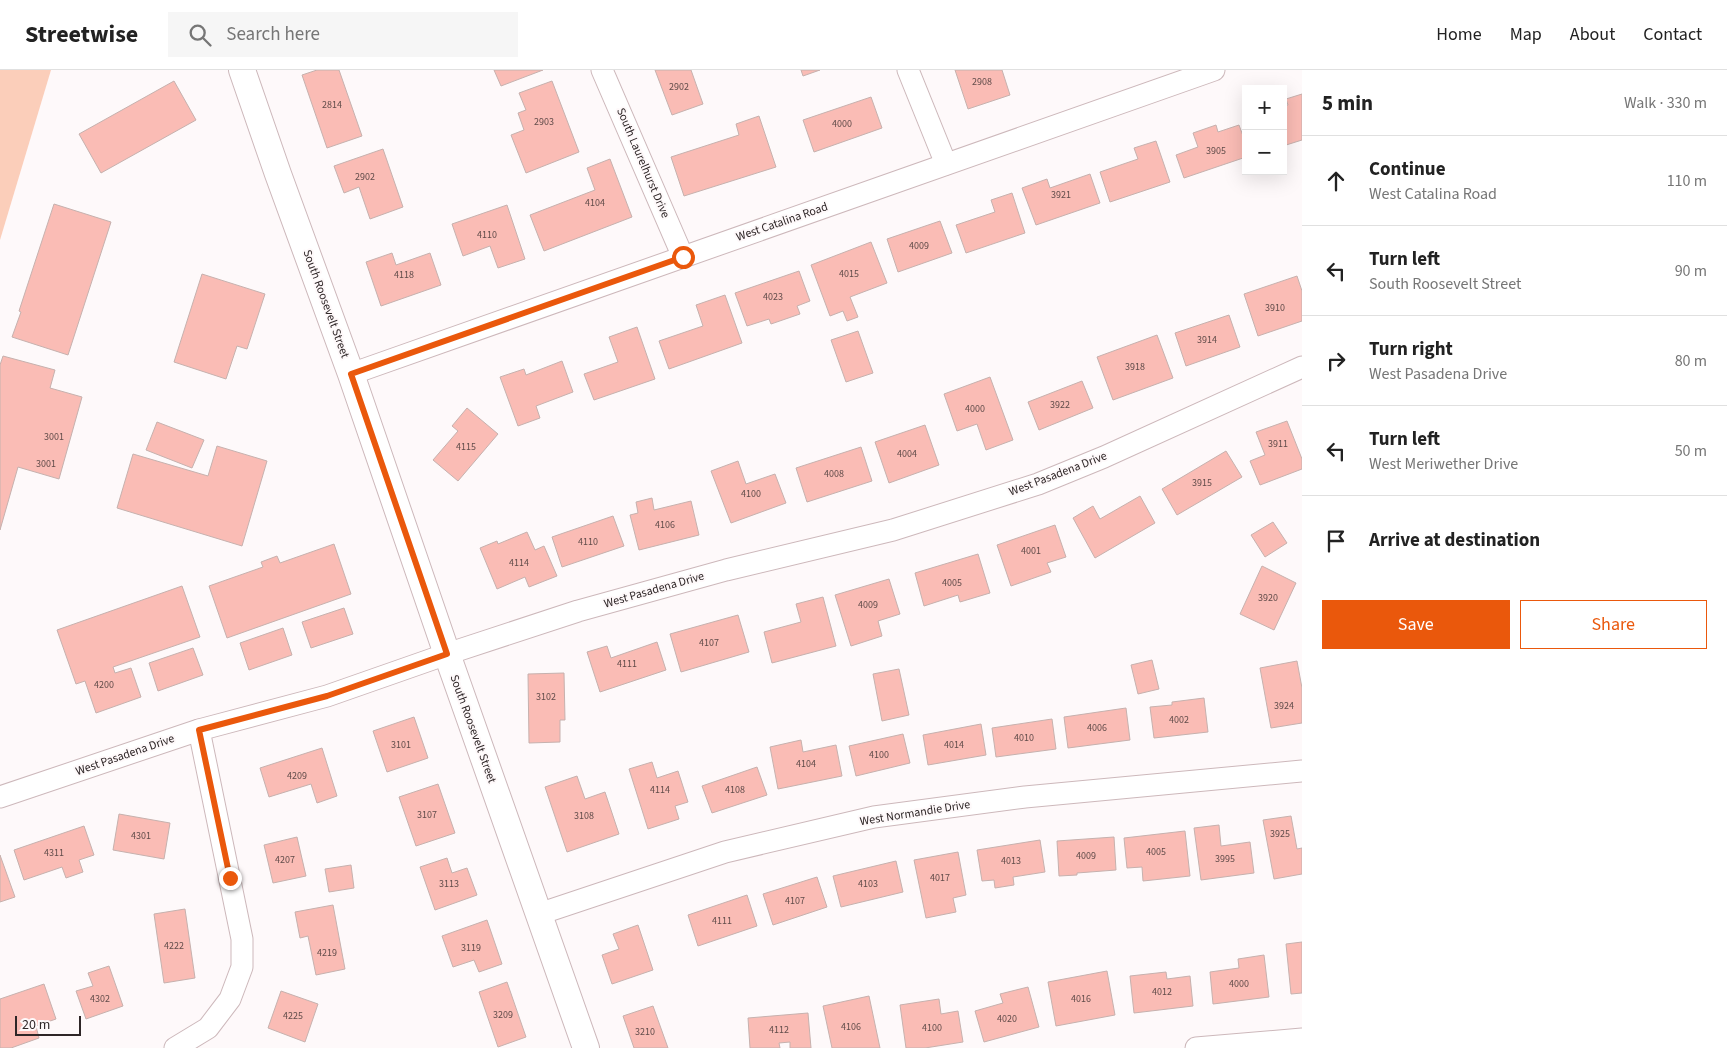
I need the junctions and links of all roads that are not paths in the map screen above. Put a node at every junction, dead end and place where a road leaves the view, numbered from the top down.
1 (242, 70) edge
2 (602, 70) edge
3 (908, 70) edge
4 (1214, 70) edge
5 (946, 164) junction
6 (683, 257) junction
7 (1302, 367) edge
8 (351, 374) junction
9 (447, 654) junction
10 (199, 730) junction
11 (1302, 771) edge
12 (0, 797) edge
13 (539, 914) junction
14 (1302, 1039) edge
15 (175, 1048) edge
16 (586, 1048) edge
17 (1196, 1048) edge

1 - 8 street, South Roosevelt Street
2 - 6 street, South Laurelhurst Drive
3 - 5 street
4 - 5 street, West Catalina Road
5 - 6 street, West Catalina Road
6 - 8 street, West Catalina Road
7 - 9 street, West Pasadena Drive
8 - 9 street, South Roosevelt Street
9 - 10 street, West Pasadena Drive
9 - 13 street, South Roosevelt Street
10 - 12 street, West Pasadena Drive
10 - 15 street
11 - 13 street, West Normandie Drive
13 - 16 street, South Roosevelt Street
14 - 17 street

